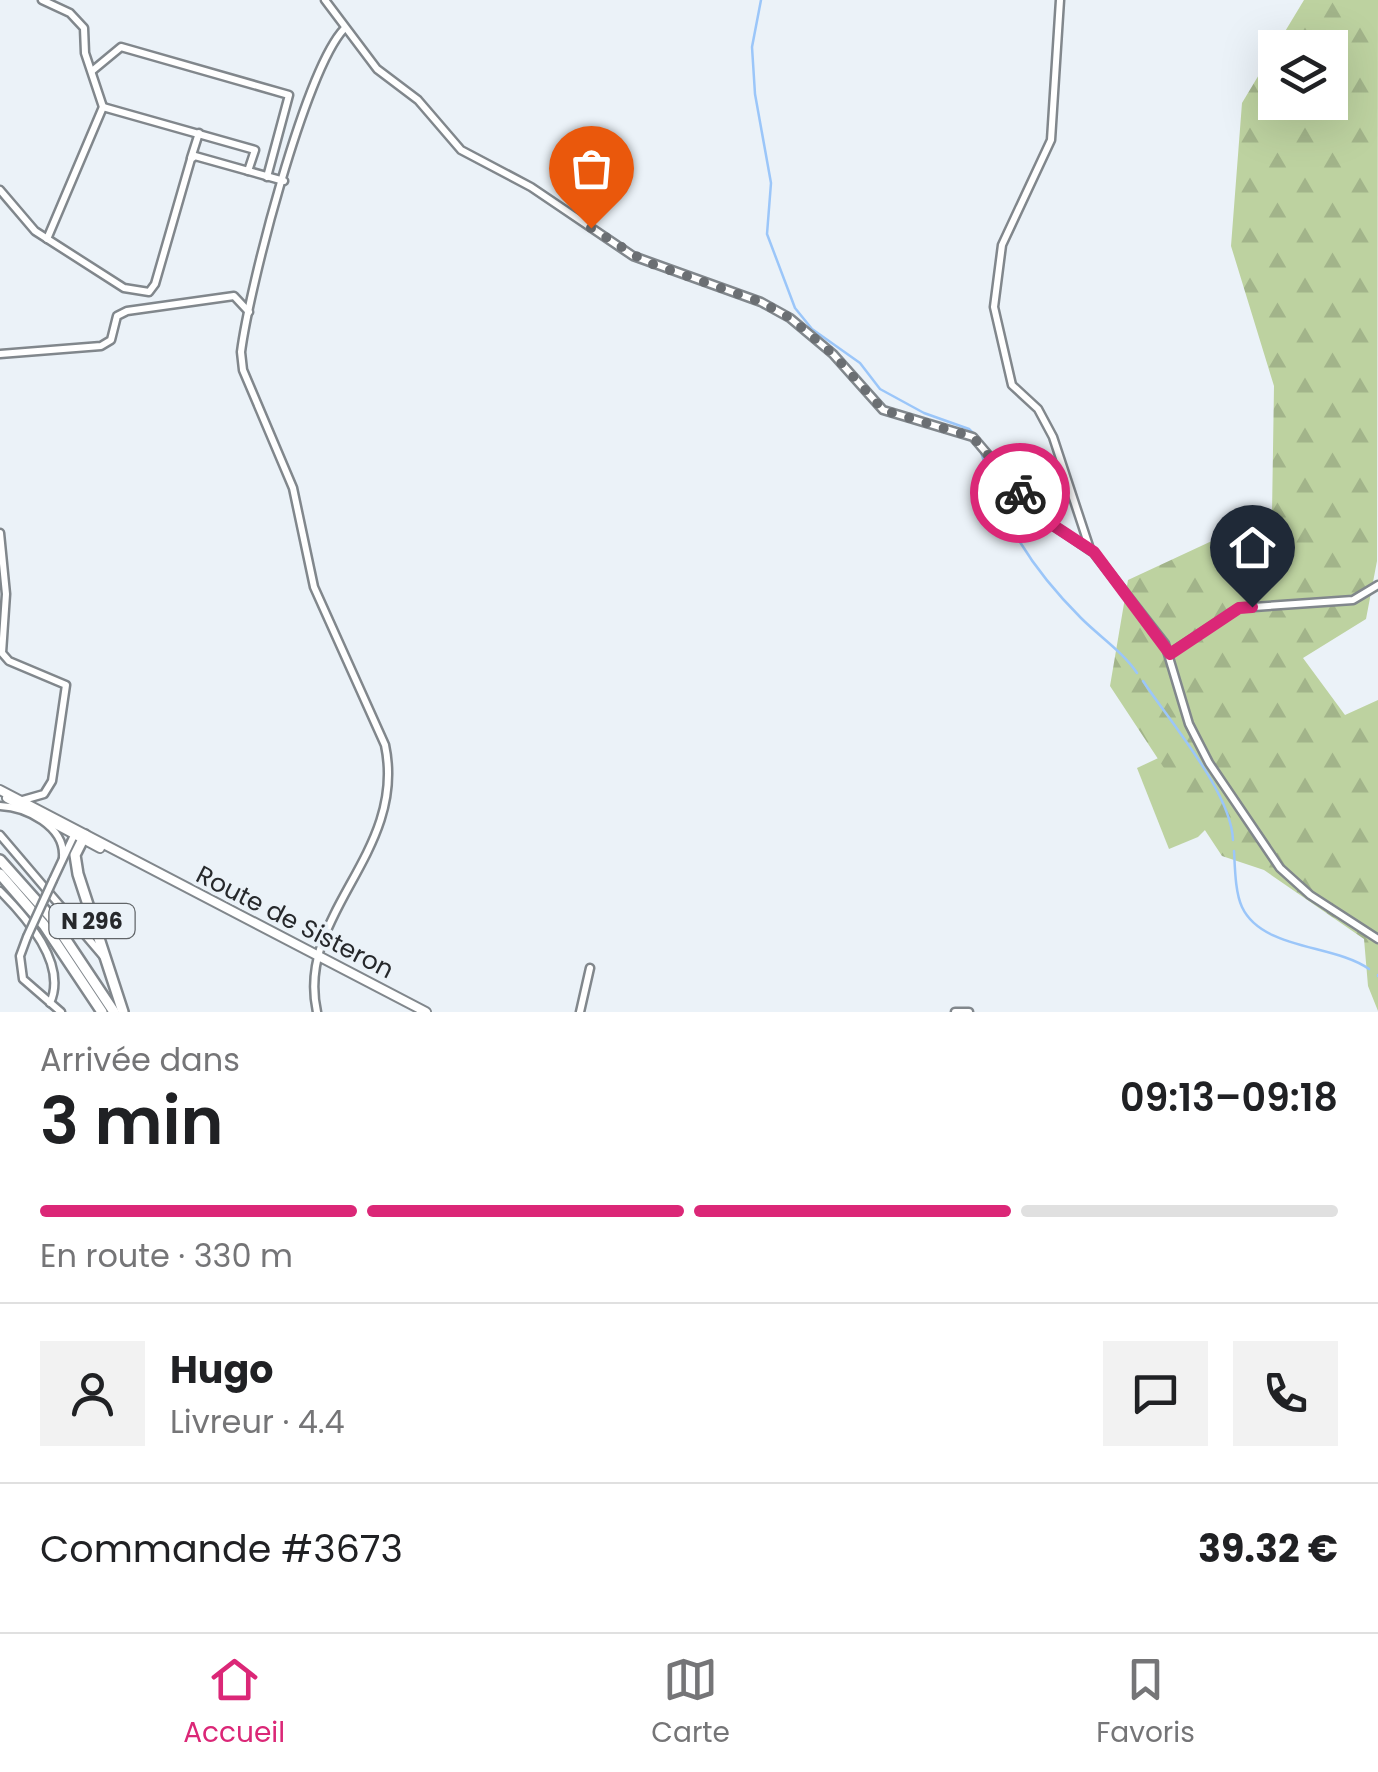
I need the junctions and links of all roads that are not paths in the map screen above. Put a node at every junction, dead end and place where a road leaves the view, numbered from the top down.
1 (42, 0) edge
2 (324, 0) edge
3 (1060, 0) edge
4 (344, 29) junction
5 (92, 70) junction
6 (103, 107) junction
7 (199, 133) junction
8 (191, 160) junction
9 (248, 171) junction
10 (267, 177) junction
11 (284, 181) junction
12 (0, 190) edge
13 (48, 239) junction
14 (250, 312) junction
15 (0, 354) edge
16 (0, 534) edge
17 (1089, 547) junction
18 (1378, 585) edge
19 (1170, 654) junction
20 (0, 792) edge
21 (22, 800) junction
22 (0, 806) edge
23 (0, 835) edge
24 (80, 835) junction
25 (63, 857) junction
26 (0, 860) edge
27 (0, 874) edge
28 (0, 892) edge
29 (1378, 939) edge
30 (317, 955) junction
31 (103, 957) junction
32 (590, 968) dead end
33 (50, 1004) junction
34 (62, 1012) edge
35 (102, 1012) edge
36 (114, 1012) edge
37 (123, 1012) edge
38 (318, 1012) edge
39 (426, 1012) edge
40 (580, 1012) edge
41 (955, 1012) edge
42 (968, 1012) edge

1 - 5 street
2 - 4 street
3 - 17 street
4 - 11 street
4 - 17 street
5 - 6 street
5 - 10 street
6 - 7 street
6 - 13 street
7 - 8 street
7 - 9 street
8 - 9 street
8 - 13 street
9 - 10 street
10 - 11 street
11 - 14 street
12 - 13 street
14 - 15 street
14 - 30 street
16 - 21 street
17 - 19 street
18 - 19 street
19 - 29 street
20 - 21 main road, Route de Sisteron
20 - 24 main road, Route de Sisteron
21 - 24 main road, Route de Sisteron
22 - 25 street
23 - 31 street
24 - 25 street
24 - 30 main road, Route de Sisteron
24 - 31 highway, N 296
25 - 33 street, bridge
26 - 36 highway
27 - 35 highway
28 - 33 street
30 - 38 street
30 - 39 main road, Route de Sisteron
31 - 37 highway, N 296
32 - 40 street
33 - 34 street
41 - 42 street

